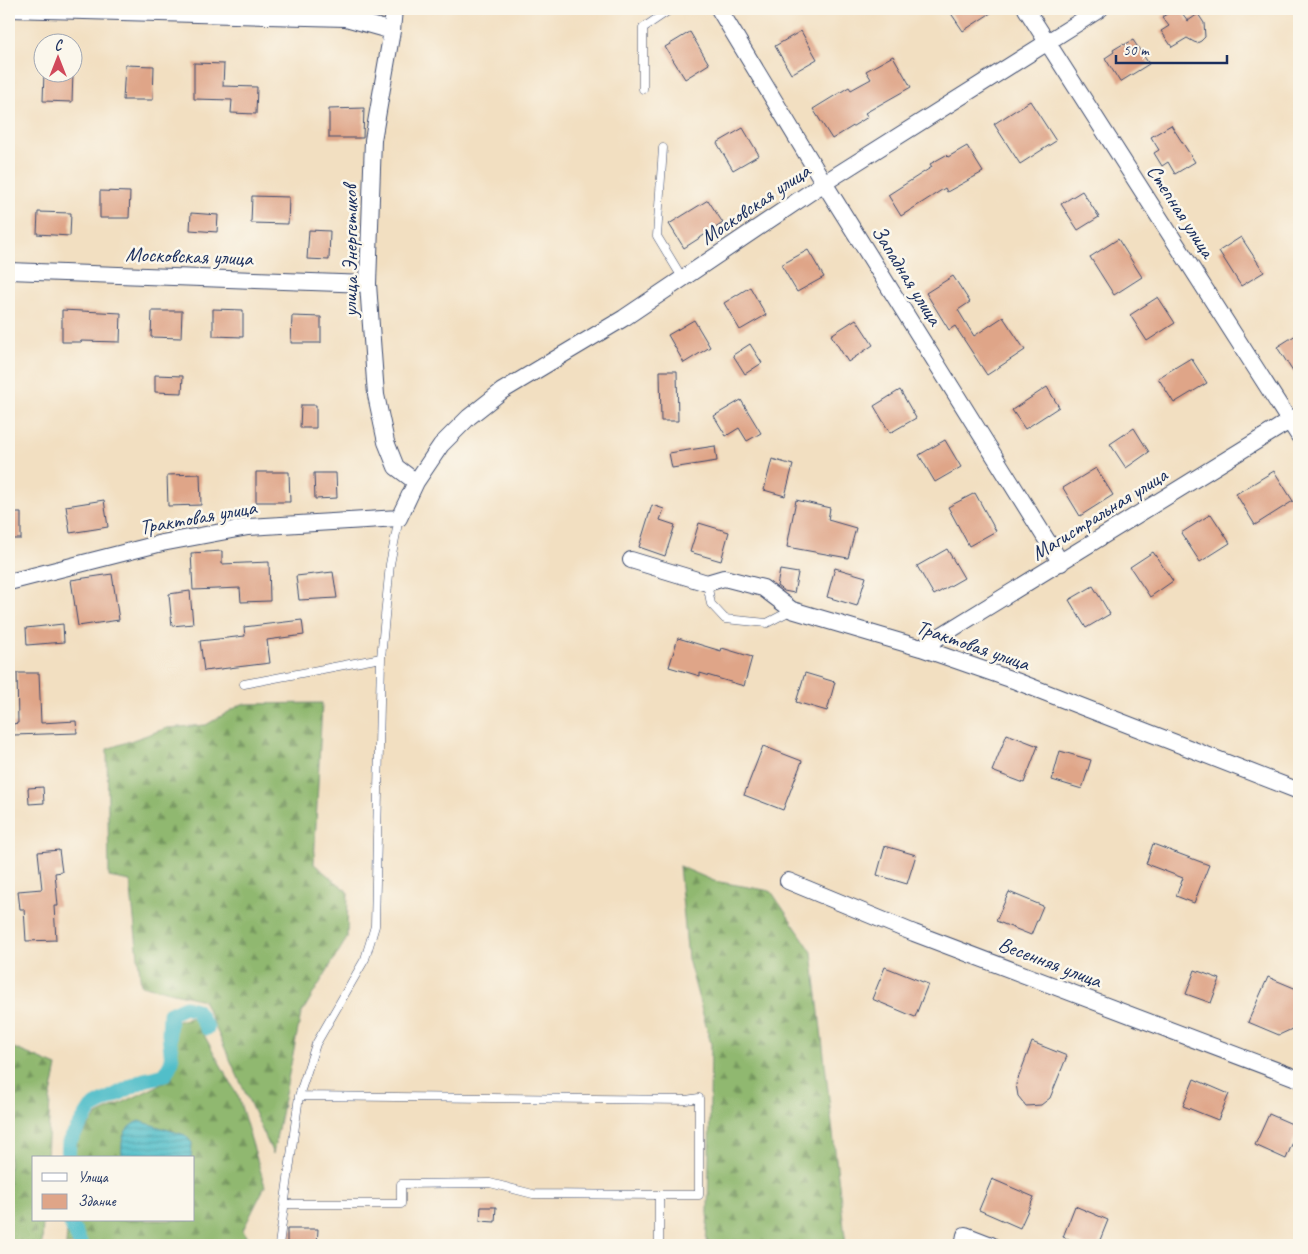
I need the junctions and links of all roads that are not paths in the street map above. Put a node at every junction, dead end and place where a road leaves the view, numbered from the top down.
1 (9, 9) edge
2 (394, 9) edge
3 (671, 9) edge
4 (719, 9) edge
5 (1026, 9) edge
6 (1100, 9) edge
7 (392, 31) junction
8 (1048, 42) junction
9 (643, 90) dead end
10 (663, 148) dead end
11 (824, 183) junction
12 (9, 271) edge
13 (683, 279) junction
14 (368, 284) junction
15 (1295, 418) edge
16 (1299, 436) edge
17 (416, 482) junction
18 (399, 518) junction
19 (631, 560) dead end
20 (1061, 563) junction
21 (9, 582) edge
22 (707, 583) junction
23 (792, 610) junction
24 (921, 648) junction
25 (381, 658) junction
26 (244, 684) dead end
27 (1299, 791) edge
28 (788, 881) dead end
29 (1299, 1079) edge
30 (299, 1096) junction
31 (659, 1195) junction
32 (284, 1204) junction
33 (964, 1240) edge
34 (279, 1245) edge
35 (659, 1245) edge
36 (991, 1245) edge

1 - 7 street
2 - 7 street, улица Энергетиков
3 - 9 lane
4 - 11 street, Западная улица
5 - 8 street, Степная улица
6 - 8 street, Московская улица
7 - 14 street, улица Энергетиков
8 - 11 street, Московская улица
8 - 15 street, Степная улица
10 - 13 lane
11 - 13 street, Московская улица
11 - 20 street, Западная улица
12 - 14 street, Московская улица
13 - 17 street, Московская улица
14 - 17 street, улица Энергетиков
15 - 16 street, Степная улица
15 - 20 street, Магистральная улица
17 - 18 street, Московская улица
18 - 21 street, Трактовая улица
18 - 25 lane
19 - 22 street, Трактовая улица
20 - 24 street, Магистральная улица
22 - 23 street, Трактовая улица
22 - 23 lane
23 - 24 street, Трактовая улица
24 - 27 street, Трактовая улица
25 - 26 lane
25 - 30 lane
28 - 29 street, Весенняя улица
30 - 31 lane
30 - 32 lane
31 - 32 lane
31 - 35 lane
32 - 34 lane
33 - 36 street

